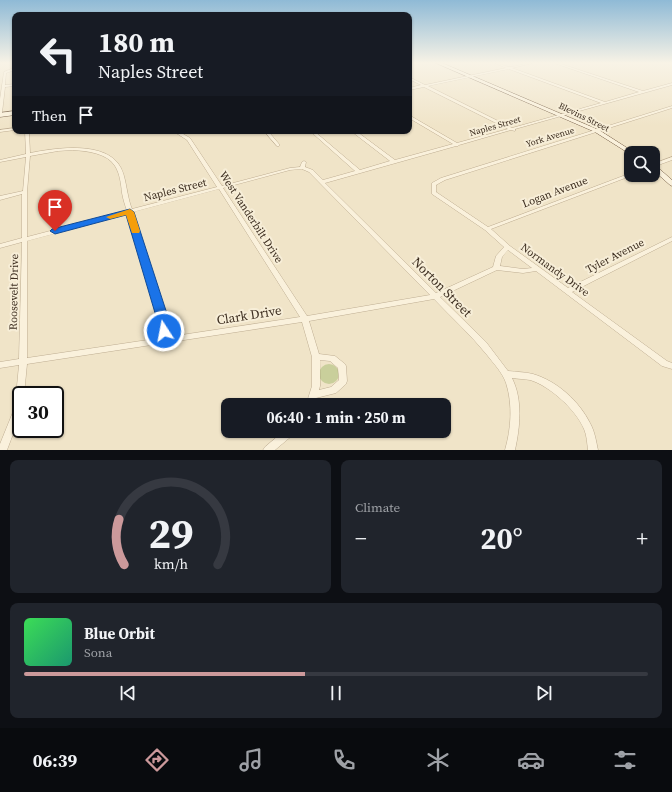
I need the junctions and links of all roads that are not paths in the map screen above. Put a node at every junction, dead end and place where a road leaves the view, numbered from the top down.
1 (421, 84) edge
2 (434, 84) edge
3 (488, 84) edge
4 (553, 84) edge
5 (619, 84) edge
6 (672, 84) edge
7 (12, 85) edge
8 (4, 86) joint
9 (425, 86) junction
10 (412, 88) edge
11 (643, 92) junction
12 (605, 103) junction
13 (672, 107) edge
14 (12, 113) edge
15 (0, 114) edge
16 (562, 116) junction
17 (412, 118) edge
18 (12, 129) edge
19 (514, 130) junction
20 (0, 131) edge
21 (597, 131) junction
22 (27, 134) edge
23 (180, 134) edge
24 (187, 134) edge
25 (269, 134) edge
26 (315, 134) edge
27 (357, 134) edge
28 (189, 139) junction
29 (278, 145) dead end
30 (458, 145) junction
31 (624, 148) edge
32 (28, 155) junction
33 (672, 158) edge
34 (0, 161) edge
35 (394, 162) junction
36 (660, 163) edge
37 (303, 165) joint
38 (358, 171) junction
39 (660, 173) edge
40 (624, 177) edge
41 (322, 182) junction
42 (434, 184) joint
43 (672, 184) edge
44 (220, 188) junction
45 (25, 192) junction
46 (0, 198) edge
47 (130, 212) junction
48 (487, 229) junction
49 (25, 239) junction
50 (672, 239) edge
51 (0, 246) edge
52 (508, 247) junction
53 (496, 268) junction
54 (537, 269) junction
55 (568, 291) junction
56 (434, 297) junction
57 (305, 319) junction
58 (165, 340) junction
59 (316, 358) junction
60 (23, 361) junction
61 (0, 365) edge
62 (672, 366) edge
63 (506, 374) junction
64 (313, 395) junction
65 (312, 398) edge
66 (283, 438) edge
67 (2, 450) edge
68 (268, 450) edge
69 (510, 450) edge
70 (593, 450) edge

1 - 9 street
2 - 9 street
3 - 16 street, Blevins Street
4 - 12 street
5 - 11 street
6 - 11 street, Naples Street
7 - 8 street
8 - 15 street
9 - 10 street
9 - 19 street
11 - 12 street, Naples Street
12 - 16 street, Naples Street
13 - 21 street, York Avenue
14 - 15 street
16 - 19 street, Naples Street
16 - 21 street, Blevins Street
17 - 30 street
18 - 20 street
19 - 30 street, Naples Street
21 - 31 street, Blevins Street
21 - 42 street, York Avenue
22 - 32 street, Roosevelt Drive
23 - 28 street, West Vanderbilt Drive
24 - 28 street
25 - 29 street
26 - 38 street
27 - 35 street
28 - 44 street, West Vanderbilt Drive
30 - 35 street, Naples Street
32 - 34 street
32 - 45 street, Roosevelt Drive
32 - 47 street
33 - 36 street
35 - 38 street, Naples Street
37 - 41 street, Norton Street
37 - 44 street, Naples Street
38 - 41 street, Naples Street
39 - 43 street
40 - 48 street, Logan Avenue
41 - 56 street, Norton Street
42 - 48 street, Normandy Drive
44 - 47 street, Naples Street
44 - 57 street, West Vanderbilt Drive
45 - 46 street
45 - 49 street, Roosevelt Drive
47 - 49 street, Naples Street
47 - 58 street
48 - 52 street, Normandy Drive
49 - 51 street, Naples Street
49 - 60 street, Roosevelt Drive
50 - 55 street, Tyler Avenue
52 - 53 street
52 - 54 street, Normandy Drive
53 - 54 street
53 - 56 street, Clark Drive
54 - 55 street, Normandy Drive
55 - 62 street, Normandy Drive
56 - 57 street, Clark Drive
56 - 63 street, Norton Street
57 - 58 street, Clark Drive
57 - 59 street, West Vanderbilt Drive
58 - 60 street, Clark Drive
59 - 64 street, West Vanderbilt Drive
59 - 64 street
60 - 61 street, Clark Drive
60 - 67 street, Roosevelt Drive
63 - 69 street, Norton Street
63 - 70 street
64 - 65 street, West Vanderbilt Drive
66 - 68 street

